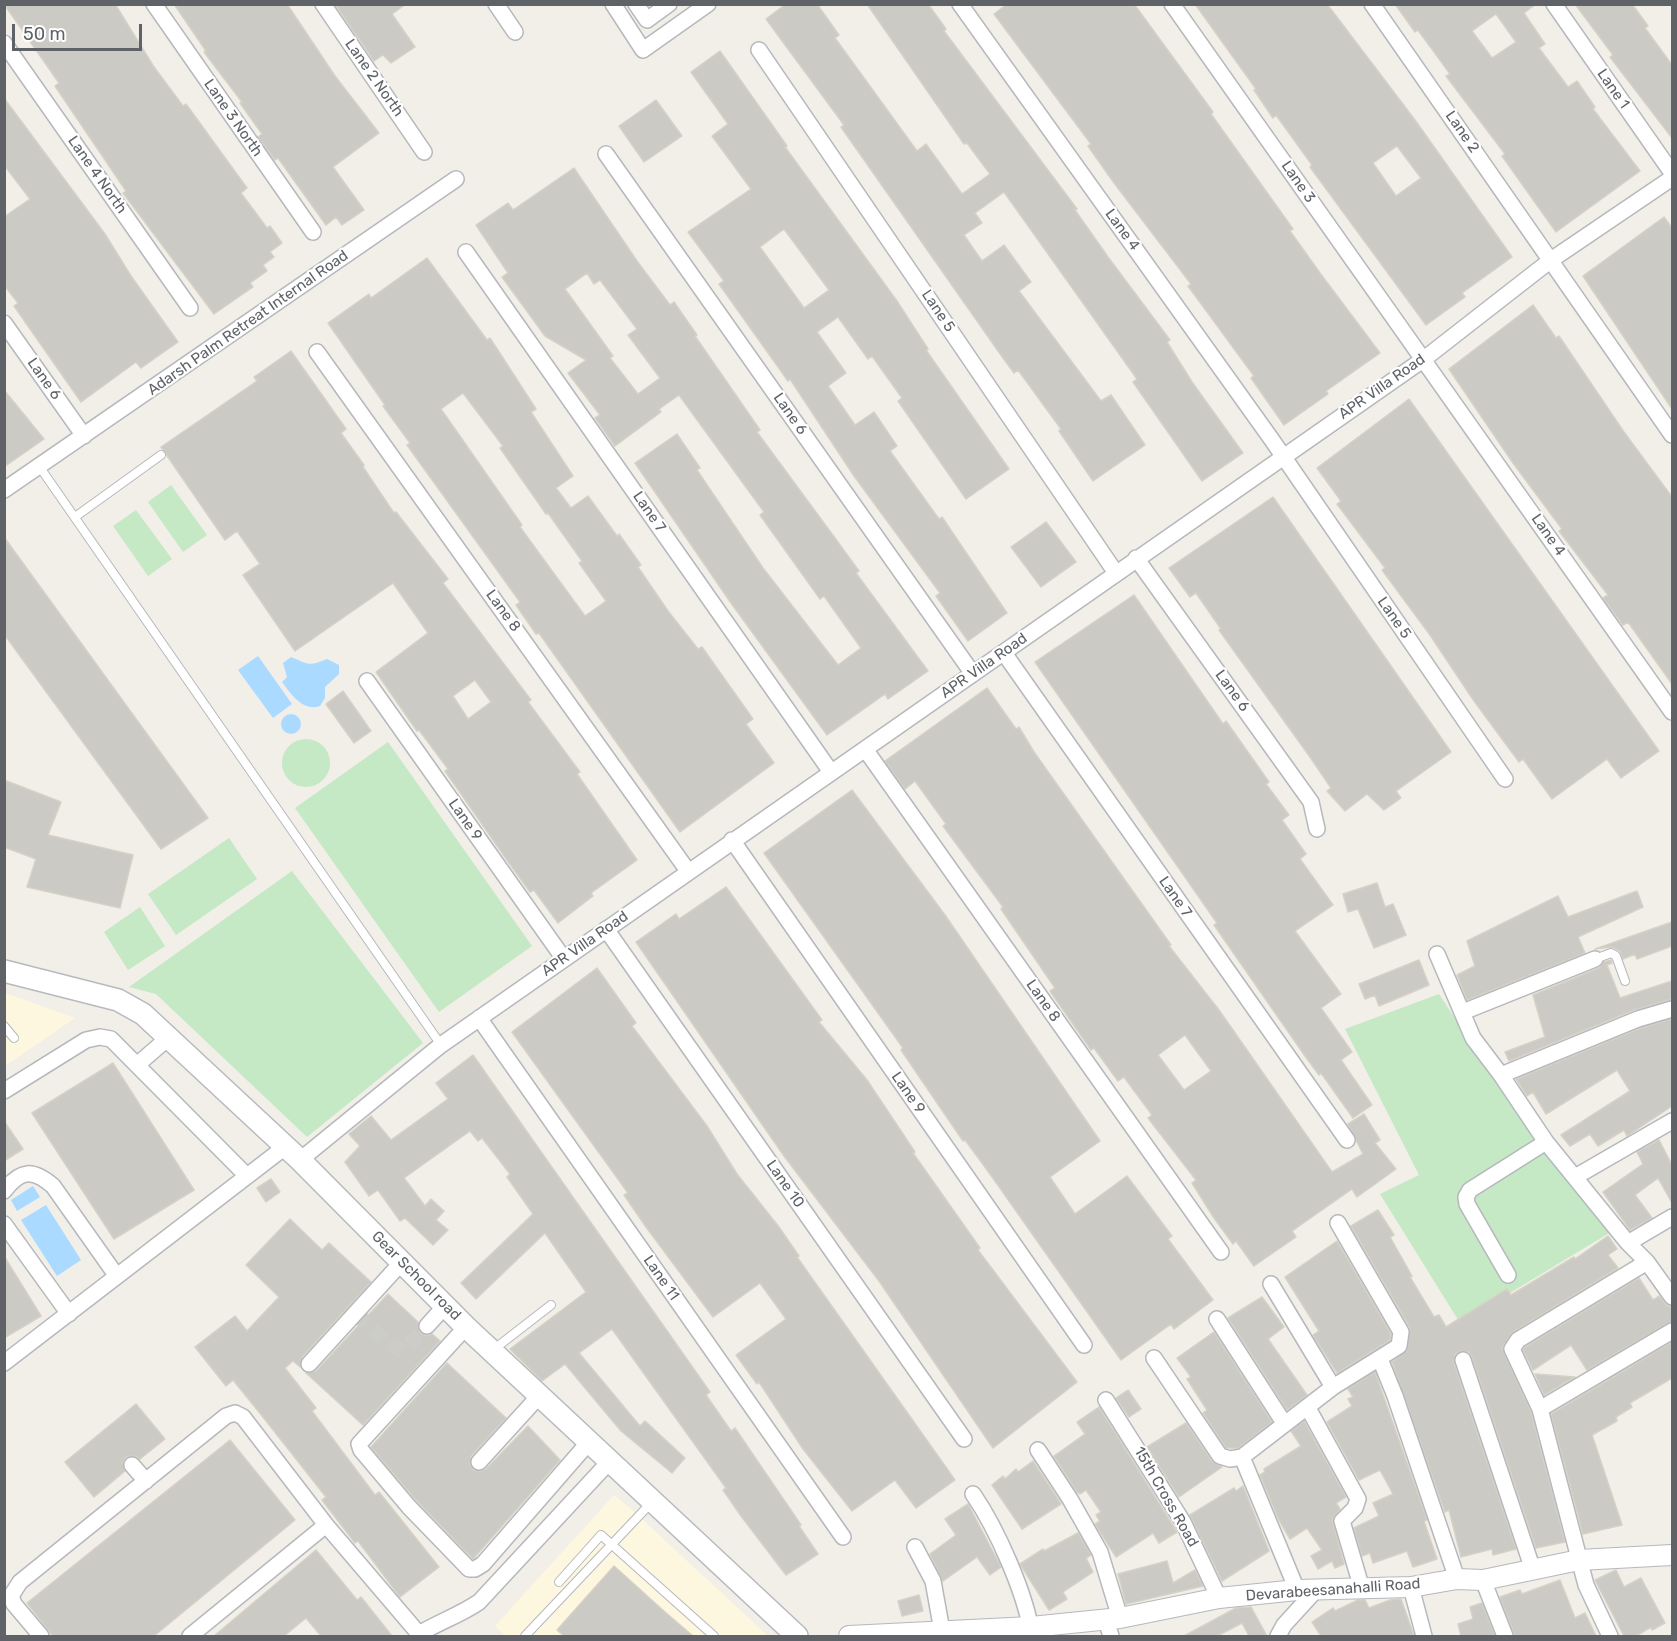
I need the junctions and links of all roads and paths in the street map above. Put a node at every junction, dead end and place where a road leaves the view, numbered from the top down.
1 (154, 4) edge
2 (323, 4) edge
3 (496, 4) edge
4 (613, 4) edge
5 (636, 4) edge
6 (669, 4) edge
7 (708, 4) edge
8 (960, 4) edge
9 (1172, 4) edge
10 (1372, 4) edge
11 (1554, 4) edge
12 (514, 32) dead end
13 (4, 43) edge
14 (759, 50) dead end
15 (424, 152) dead end
16 (606, 154) dead end
17 (1672, 176) edge
18 (456, 179) dead end
19 (313, 232) dead end
20 (466, 252) dead end
21 (1551, 260) junction
22 (190, 308) dead end
23 (4, 323) edge
24 (317, 352) dead end
25 (1424, 359) junction
26 (1672, 435) edge
27 (84, 436) junction
28 (161, 455) dead end
29 (1283, 457) junction
30 (39, 466) junction
31 (10, 486) edge
32 (75, 517) junction
33 (1136, 558) junction
34 (1116, 573) junction
35 (1004, 653) junction
36 (973, 674) junction
37 (367, 681) dead end
38 (1672, 712) edge
39 (865, 749) junction
40 (831, 772) junction
41 (1505, 779) dead end
42 (1317, 830) dead end
43 (732, 840) junction
44 (688, 871) junction
45 (606, 929) junction
46 (1437, 954) dead end
47 (1595, 958) joint
48 (564, 959) junction
49 (4, 971) edge
50 (1625, 981) dead end
51 (1672, 1009) edge
52 (1463, 1012) junction
53 (479, 1018) junction
54 (4, 1026) edge
55 (14, 1038) dead end
56 (168, 1038) junction
57 (441, 1046) junction
58 (137, 1065) junction
59 (1501, 1075) junction
60 (4, 1091) edge
61 (1672, 1121) edge
62 (1347, 1140) dead end
63 (1546, 1142) junction
64 (292, 1153) junction
65 (247, 1176) junction
66 (1575, 1177) junction
67 (4, 1191) edge
68 (1672, 1217) edge
69 (1338, 1223) dead end
70 (4, 1224) edge
71 (1628, 1243) junction
72 (1221, 1252) dead end
73 (402, 1262) junction
74 (1647, 1262) junction
75 (116, 1275) junction
76 (1508, 1275) dead end
77 (1271, 1284) dead end
78 (1672, 1297) edge
79 (551, 1305) dead end
80 (445, 1306) junction
81 (69, 1314) junction
82 (1216, 1319) dead end
83 (428, 1326) tunnel mouth
84 (466, 1326) junction
85 (1672, 1331) edge
86 (1084, 1345) dead end
87 (491, 1351) junction
88 (1154, 1358) dead end
89 (1380, 1359) junction
90 (1463, 1360) dead end
91 (4, 1363) edge
92 (309, 1364) dead end
93 (1333, 1387) junction
94 (539, 1396) junction
95 (1106, 1400) dead end
96 (1308, 1408) junction
97 (1540, 1409) junction
98 (1284, 1423) junction
99 (964, 1439) dead end
100 (588, 1442) junction
101 (1038, 1450) dead end
102 (1242, 1458) junction
103 (479, 1462) dead end
104 (609, 1462) junction
105 (132, 1465) dead end
106 (146, 1481) junction
107 (973, 1494) dead end
108 (652, 1502) junction
109 (326, 1525) junction
110 (843, 1537) dead end
111 (612, 1544) junction
112 (915, 1547) dead end
113 (1671, 1559) edge
114 (1579, 1560) junction
115 (1533, 1570) junction
116 (1457, 1579) junction
117 (1483, 1580) junction
118 (559, 1582) dead end
119 (1411, 1587) junction
120 (1362, 1589) junction
121 (1306, 1590) junction
122 (1219, 1598) junction
123 (1113, 1625) edge
124 (942, 1631) junction
125 (1032, 1632) edge
126 (418, 1635) edge
127 (41, 1636) edge
128 (190, 1636) edge
129 (527, 1636) edge
130 (714, 1636) edge
131 (797, 1636) edge
132 (849, 1636) edge
133 (908, 1636) edge
134 (1278, 1636) edge
135 (1424, 1636) edge
136 (1505, 1636) edge
137 (1610, 1636) edge

1 - 19 street, Lane 3 North
2 - 15 street, Lane 2 North
3 - 12 street
4 - 7 street
5 - 6 street
8 - 29 street, Lane 4
9 - 25 street, Lane 3
10 - 21 street, Lane 2
11 - 17 street, Lane 1
13 - 22 street, Lane 4 North
14 - 34 street, Lane 5
16 - 36 street, Lane 6
17 - 21 street, APR Villa Road
18 - 27 street, Adarsh Palm Retreat Internal Road
20 - 40 street, Lane 7
21 - 25 street, APR Villa Road
21 - 26 street
23 - 27 street, Lane 6
24 - 44 street, Lane 8
25 - 29 street, APR Villa Road
25 - 38 street, Lane 4
27 - 30 street, Adarsh Palm Retreat Internal Road
28 - 32 lane
29 - 33 street, APR Villa Road
29 - 41 street, Lane 5
30 - 31 street, Adarsh Palm Retreat Internal Road
30 - 32 lane
32 - 57 lane
33 - 34 street, APR Villa Road
33 - 42 street, Lane 6
34 - 35 street, APR Villa Road
35 - 36 street, APR Villa Road
35 - 62 street, Lane 7
36 - 39 street, APR Villa Road
37 - 48 street, Lane 9
39 - 40 street, APR Villa Road
39 - 72 street, Lane 8
40 - 43 street, APR Villa Road
43 - 44 street, APR Villa Road
43 - 86 street, Lane 9
44 - 45 street, APR Villa Road
45 - 48 street, APR Villa Road
45 - 99 street, Lane 10
46 - 52 street
47 - 50 lane
47 - 52 street
48 - 53 street, APR Villa Road
49 - 56 main road, Gear School road
51 - 59 street
52 - 59 street
53 - 57 street, APR Villa Road
53 - 110 street, Lane 11
54 - 55 lane
56 - 58 street
56 - 64 main road, Gear School road
57 - 64 street, APR Villa Road
58 - 60 street
58 - 65 street
59 - 63 street
61 - 66 street
63 - 66 street
63 - 76 street
64 - 65 street, APR Villa Road
64 - 73 main road, Gear School road
65 - 75 street, APR Villa Road
66 - 71 street
67 - 75 street
68 - 71 street
69 - 89 street
70 - 81 street
71 - 74 street
73 - 80 main road, Gear School road
73 - 92 street
74 - 78 street
74 - 97 street
75 - 81 street, APR Villa Road
77 - 93 street
79 - 87 lane
80 - 83 street
80 - 84 main road, Gear School road
81 - 91 street, APR Villa Road
82 - 98 street
84 - 87 main road, Gear School road
84 - 100 street
85 - 97 street
87 - 94 main road, Gear School road
88 - 102 street
89 - 93 street
89 - 116 street
90 - 115 street
93 - 96 street
94 - 100 main road, Gear School road
94 - 103 street
95 - 122 street, 15th Cross Road
96 - 98 street
96 - 120 street
97 - 114 street
98 - 102 street
100 - 104 main road, Gear School road
101 - 123 street
102 - 121 street
104 - 108 main road, Gear School road
104 - 126 street
105 - 106 street
106 - 109 street
106 - 127 street
107 - 125 street
108 - 111 lane
108 - 131 main road, Gear School road
109 - 126 street
109 - 128 street
111 - 118 lane
111 - 129 lane
111 - 130 lane
112 - 124 street
113 - 114 street, Devarabeesanahalli Road
114 - 115 street, Devarabeesanahalli Road
114 - 137 street
115 - 117 street, Devarabeesanahalli Road
116 - 117 street, Devarabeesanahalli Road
116 - 119 street, Devarabeesanahalli Road
117 - 136 street
119 - 120 street, Devarabeesanahalli Road
119 - 135 street
120 - 121 street, Devarabeesanahalli Road
121 - 122 street, Devarabeesanahalli Road
121 - 134 street
122 - 123 street, Devarabeesanahalli Road
123 - 125 street, Devarabeesanahalli Road
124 - 125 street, Devarabeesanahalli Road
124 - 133 street, Devarabeesanahalli Road
132 - 133 street, Devarabeesanahalli Road

